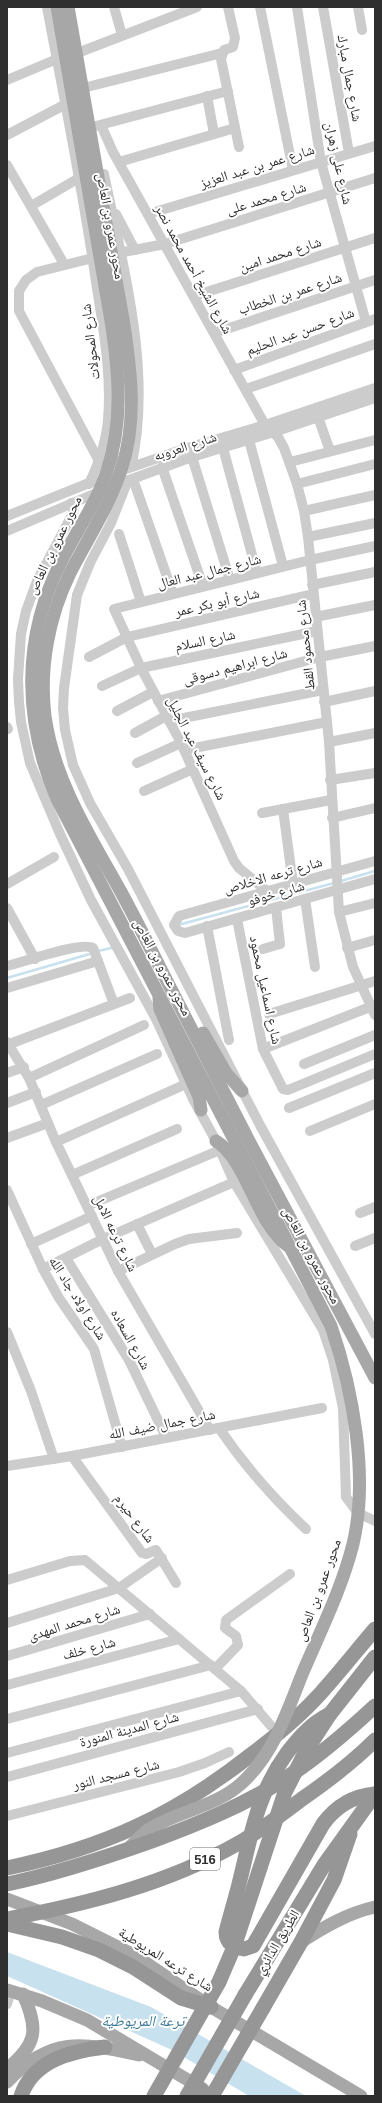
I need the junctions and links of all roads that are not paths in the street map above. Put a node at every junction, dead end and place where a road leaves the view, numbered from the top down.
1 (47, 7) edge
2 (57, 7) edge
3 (68, 7) edge
4 (72, 7) edge
5 (114, 7) edge
6 (196, 7) edge
7 (228, 7) edge
8 (260, 7) edge
9 (297, 7) edge
10 (323, 7) edge
11 (358, 7) edge
12 (362, 30) dead end
13 (122, 35) junction
14 (80, 52) junction
15 (222, 53) junction
16 (57, 59) junction
17 (7, 80) edge
18 (87, 87) junction
19 (228, 91) junction
20 (207, 96) junction
21 (66, 104) junction
22 (97, 126) junction
23 (235, 128) junction
24 (214, 134) junction
25 (7, 135) edge
26 (98, 146) junction
27 (375, 146) edge
28 (238, 147) dead end
29 (74, 150) junction
30 (349, 154) junction
31 (118, 162) junction
32 (322, 162) junction
33 (7, 164) edge
34 (293, 170) junction
35 (79, 178) junction
36 (375, 178) edge
37 (330, 193) junction
38 (31, 206) junction
39 (116, 214) dead end
40 (148, 214) junction
41 (375, 238) edge
42 (165, 244) junction
43 (345, 248) junction
44 (135, 250) junction
45 (120, 253) junction
46 (93, 258) junction
47 (64, 264) junction
48 (375, 280) edge
49 (356, 286) junction
50 (194, 296) junction
51 (371, 320) edge
52 (214, 333) junction
53 (375, 344) edge
54 (234, 370) junction
55 (375, 388) edge
56 (246, 390) junction
57 (375, 398) edge
58 (318, 417) junction
59 (265, 425) junction
60 (274, 432) junction
61 (249, 440) junction
62 (375, 440) edge
63 (223, 448) junction
64 (330, 451) junction
65 (192, 457) junction
66 (99, 461) junction
67 (132, 462) junction
68 (290, 462) junction
69 (375, 464) edge
70 (162, 467) junction
71 (130, 480) junction
72 (89, 484) junction
73 (297, 484) junction
74 (375, 495) edge
75 (72, 508) junction
76 (304, 511) junction
77 (7, 516) edge
78 (111, 523) junction
79 (375, 523) edge
80 (7, 531) edge
81 (118, 534) dead end
82 (308, 537) junction
83 (375, 546) edge
84 (310, 560) junction
85 (283, 566) junction
86 (375, 572) edge
87 (257, 573) junction
88 (230, 580) junction
89 (203, 586) junction
90 (313, 589) junction
91 (173, 594) junction
92 (141, 602) junction
93 (375, 605) edge
94 (114, 609) joint
95 (315, 617) junction
96 (317, 630) junction
97 (127, 637) junction
98 (375, 646) edge
99 (89, 657) dead end
100 (320, 657) junction
101 (141, 668) junction
102 (102, 686) dead end
103 (323, 690) junction
104 (153, 692) junction
105 (375, 692) edge
106 (158, 701) junction
107 (324, 702) junction
108 (117, 711) dead end
109 (167, 718) junction
110 (326, 722) junction
111 (135, 733) dead end
112 (375, 733) edge
113 (329, 742) junction
114 (183, 746) junction
115 (137, 763) dead end
116 (193, 769) junction
117 (375, 773) edge
118 (330, 780) junction
119 (144, 791) dead end
120 (331, 800) junction
121 (375, 808) edge
122 (283, 809) junction
123 (262, 814) dead end
124 (332, 818) junction
125 (54, 857) dead end
126 (375, 861) edge
127 (336, 872) junction
128 (375, 879) edge
129 (7, 884) edge
130 (293, 884) junction
131 (337, 890) junction
132 (266, 891) junction
133 (305, 899) junction
134 (375, 904) edge
135 (7, 908) edge
136 (276, 908) junction
137 (339, 912) junction
138 (236, 918) junction
139 (207, 926) junction
140 (185, 933) joint
141 (375, 940) edge
142 (347, 948) junction
143 (263, 949) dead end
144 (35, 959) junction
145 (98, 961) junction
146 (7, 966) edge
147 (314, 967) dead end
148 (375, 980) edge
149 (360, 985) junction
150 (7, 988) edge
151 (172, 991) junction
152 (160, 994) junction
153 (130, 998) dead end
154 (114, 1004) junction
155 (373, 1011) edge
156 (269, 1014) dead end
157 (144, 1024) dead end
158 (375, 1035) edge
159 (229, 1040) dead end
160 (8, 1044) edge
161 (263, 1050) junction
162 (157, 1054) dead end
163 (375, 1054) edge
164 (304, 1064) dead end
165 (24, 1067) junction
166 (7, 1073) edge
167 (375, 1074) edge
168 (30, 1078) junction
169 (186, 1084) junction
170 (242, 1091) junction
171 (36, 1092) junction
172 (7, 1103) edge
173 (375, 1104) edge
174 (41, 1106) junction
175 (289, 1108) dead end
176 (200, 1110) junction
177 (48, 1123) junction
178 (177, 1130) dead end
179 (310, 1131) dead end
180 (7, 1138) edge
181 (56, 1142) junction
182 (218, 1146) junction
183 (72, 1175) junction
184 (234, 1182) junction
185 (7, 1190) edge
186 (87, 1206) junction
187 (375, 1207) edge
188 (360, 1213) dead end
189 (92, 1216) junction
190 (137, 1224) junction
191 (237, 1233) dead end
192 (375, 1238) edge
193 (103, 1239) junction
194 (31, 1244) junction
195 (355, 1246) dead end
196 (291, 1248) junction
197 (152, 1254) junction
198 (66, 1258) junction
199 (42, 1269) junction
200 (118, 1271) junction
201 (7, 1332) edge
202 (375, 1334) edge
203 (375, 1378) edge
204 (322, 1408) dead end
205 (214, 1429) junction
206 (166, 1437) junction
207 (122, 1447) junction
208 (72, 1456) junction
209 (54, 1459) junction
210 (7, 1466) edge
211 (375, 1521) edge
212 (306, 1529) dead end
213 (162, 1558) junction
214 (290, 1574) dead end
215 (7, 1580) edge
216 (176, 1583) dead end
217 (119, 1588) junction
218 (150, 1614) junction
219 (7, 1623) edge
220 (375, 1629) edge
221 (179, 1639) junction
222 (7, 1656) edge
223 (375, 1657) edge
224 (213, 1667) junction
225 (7, 1685) edge
226 (241, 1691) junction
227 (375, 1706) edge
228 (258, 1709) junction
229 (330, 1714) junction
230 (7, 1719) edge
231 (278, 1734) junction
232 (375, 1740) edge
233 (229, 1752) dead end
234 (7, 1753) edge
235 (7, 1777) edge
236 (375, 1794) edge
237 (7, 1816) edge
238 (353, 1822) junction
239 (127, 1850) junction
240 (7, 1868) edge
241 (7, 1884) edge
242 (7, 1899) edge
243 (375, 1907) edge
244 (375, 1917) edge
245 (7, 1919) edge
246 (336, 1922) junction
247 (7, 1924) edge
248 (302, 1942) junction
249 (234, 1947) junction
250 (14, 1992) edge
251 (7, 2004) edge
252 (212, 2007) junction
253 (105, 2047) junction
254 (150, 2057) junction
255 (7, 2069) edge
256 (7, 2082) edge
257 (197, 2093) edge
258 (21, 2096) edge
259 (154, 2096) edge
260 (212, 2096) edge
261 (217, 2096) edge
262 (361, 2096) edge

1 - 16 street, شارع المحولات
2 - 152 main road, محور عمرو بن العاص, bridge
3 - 151 main road, محور عمرو بن العاص, bridge
4 - 14 street
5 - 13 street
6 - 13 street
7 - 15 street
8 - 34 street
9 - 32 street, شارع على زهران
10 - 30 street, شارع جمال مبارك
11 - 12 street
13 - 14 street
14 - 18 street
15 - 18 street
15 - 19 street
16 - 17 street
16 - 21 street, شارع المحولات
18 - 22 street
19 - 20 street
19 - 23 street
20 - 22 street
20 - 24 street
21 - 25 street
21 - 29 street, شارع المحولات
22 - 26 street
22 - 31 street, شارع الشيخ أحمد محمد نصر
23 - 24 street
23 - 28 street
24 - 31 street
26 - 29 street
26 - 45 street
27 - 30 street, شارع عمر بن عبد العزيز
29 - 35 street, شارع المحولات
30 - 32 street, شارع عمر بن عبد العزيز
31 - 40 street, شارع الشيخ أحمد محمد نصر
32 - 34 street, شارع عمر بن عبد العزيز
32 - 37 street, شارع على زهران
33 - 38 street
34 - 40 street, شارع عمر بن عبد العزيز
35 - 38 street
35 - 46 street, شارع المحولات
36 - 37 street, شارع محمد على
37 - 42 street, شارع محمد على
37 - 43 street, شارع على زهران
38 - 47 street
39 - 44 street
40 - 42 street, شارع الشيخ أحمد محمد نصر
41 - 43 street, شارع محمد امين
42 - 44 street, شارع محمد على
42 - 50 street, شارع الشيخ أحمد محمد نصر
43 - 49 street, شارع على زهران
43 - 50 street, شارع محمد امين
44 - 45 street, شارع محمد على
45 - 46 street, شارع محمد على
45 - 67 street
46 - 47 street, شارع محمد على
46 - 66 street, شارع المحولات
47 - 66 street, شارع محمد على
48 - 49 street, شارع عمر بن الخطاب
49 - 51 street, شارع على زهران
49 - 52 street, شارع عمر بن الخطاب
50 - 52 street, شارع الشيخ أحمد محمد نصر
51 - 54 street, شارع حسن عبد الحليم
52 - 54 street, شارع الشيخ أحمد محمد نصر
53 - 56 street
54 - 56 street, شارع الشيخ أحمد محمد نصر
55 - 59 street, شارع العروبه
56 - 59 street, شارع الشيخ أحمد محمد نصر
57 - 58 street, شارع العروبه
58 - 60 street, شارع العروبه
58 - 64 street
59 - 60 street, شارع محمود القط
59 - 67 street, شارع العروبه
60 - 61 street, شارع العروبه
60 - 68 street, شارع محمود القط
61 - 63 street, شارع العروبه
61 - 85 street
62 - 64 street
63 - 65 street, شارع العروبه
63 - 87 street
64 - 68 street
65 - 70 street, شارع العروبه
65 - 88 street
66 - 67 street
66 - 72 street, شارع المحولات
67 - 72 street, شارع العروبه
68 - 73 street, شارع محمود القط
69 - 73 street
70 - 71 street, شارع العروبه
70 - 89 street
71 - 75 street, شارع العروبه
71 - 78 street
71 - 91 street
72 - 77 street, شارع العروبه
73 - 76 street, شارع محمود القط
74 - 76 street
75 - 78 street
75 - 80 street, شارع العروبه
75 - 169 street
76 - 82 street, شارع محمود القط
78 - 170 street
79 - 82 street
81 - 92 street
82 - 84 street, شارع محمود القط
83 - 84 street, شارع جمال عبد العال
84 - 85 street, شارع جمال عبد العال
84 - 90 street, شارع محمود القط
85 - 87 street, شارع جمال عبد العال
86 - 90 street, شارع أبو بكر عمر
87 - 88 street, شارع جمال عبد العال
88 - 89 street, شارع جمال عبد العال
89 - 91 street, شارع جمال عبد العال
90 - 95 street, شارع محمود القط
90 - 97 street, شارع أبو بكر عمر
91 - 92 street, شارع جمال عبد العال
92 - 94 street, شارع جمال عبد العال
93 - 95 street
94 - 97 street, شارع سيف عبد الجليل
95 - 96 street, شارع محمود القط
96 - 100 street, شارع محمود القط
96 - 101 street, شارع السلام
97 - 99 street, شارع أبو بكر عمر
97 - 101 street, شارع سيف عبد الجليل
98 - 100 street, شارع ابراهيم دسوقى
100 - 103 street, شارع محمود القط
100 - 106 street, شارع ابراهيم دسوقى
101 - 102 street, شارع السلام
101 - 104 street, شارع سيف عبد الجليل
103 - 107 street, شارع محمود القط
103 - 109 street
104 - 106 street, شارع سيف عبد الجليل
104 - 108 street
105 - 107 street
106 - 109 street, شارع سيف عبد الجليل
107 - 110 street, شارع محمود القط
109 - 111 street
109 - 114 street, شارع سيف عبد الجليل
110 - 113 street, شارع محمود القط
110 - 114 street
112 - 113 street
113 - 118 street, شارع محمود القط
114 - 115 street
114 - 116 street, شارع سيف عبد الجليل
116 - 119 street
116 - 132 street, شارع سيف عبد الجليل
117 - 118 street
118 - 120 street, شارع محمود القط
120 - 122 street
120 - 124 street, شارع محمود القط
121 - 124 street
122 - 123 street
122 - 130 street
124 - 127 street, شارع محمود القط
125 - 129 street
126 - 127 street, شارع ترعه الاخلاص
127 - 130 street, شارع ترعه الاخلاص
127 - 131 street, شارع محمود القط
128 - 131 street, شارع خوفو
130 - 132 street, شارع ترعه الاخلاص
131 - 133 street, شارع خوفو
131 - 137 street, شارع محمود القط
132 - 140 street, شارع ترعه الاخلاص
133 - 136 street, شارع خوفو
133 - 147 street
134 - 137 street
135 - 144 street
136 - 138 street, شارع خوفو
136 - 143 street
137 - 142 street, شارع محمود القط
138 - 139 street, شارع خوفو
138 - 161 street, شارع اسماعيل محمود
139 - 140 street, شارع خوفو
139 - 159 street
141 - 142 street
142 - 149 street, شارع محمود القط
144 - 145 street
144 - 146 street
145 - 150 street
145 - 154 street
148 - 149 street
149 - 155 street, شارع محمود القط
149 - 156 street
151 - 170 main road
151 - 203 main road, محور عمرو بن العاص
152 - 176 main road
152 - 196 main road, محور عمرو بن العاص, bridge
153 - 154 street
154 - 160 street
155 - 161 street
157 - 168 street
158 - 164 street
160 - 165 street, شارع ترعه الامل
161 - 163 street, شارع اسماعيل محمود
162 - 174 street
165 - 166 street
165 - 168 street, شارع ترعه الامل
167 - 175 street
168 - 171 street, شارع ترعه الامل
169 - 176 street
169 - 181 street
170 - 202 street
171 - 172 street
171 - 174 street, شارع ترعه الامل
173 - 179 street
174 - 177 street, شارع ترعه الامل
176 - 182 street
177 - 180 street
177 - 181 street, شارع ترعه الامل
178 - 183 street
181 - 183 street, شارع ترعه الامل
182 - 184 street
182 - 186 street
182 - 196 main road, bridge
183 - 186 street, شارع ترعه الامل
184 - 190 street
184 - 211 street
185 - 194 street, شارع اولاد جاد الله
186 - 189 street, شارع ترعه الامل
187 - 188 street
189 - 193 street, شارع ترعه الامل
189 - 194 street
190 - 193 street
190 - 197 street
191 - 197 street
192 - 195 street
193 - 198 street
193 - 200 street, شارع ترعه الامل
194 - 199 street, شارع اولاد جاد الله
196 - 239 main road, محور عمرو بن العاص, bridge
197 - 200 street
198 - 199 street
198 - 206 street, شارع السعاده
199 - 207 street, شارع اولاد جاد الله
200 - 205 street, شارع ترعه الامل
201 - 209 street
204 - 205 street, شارع جمال ضيف الله
205 - 206 street, شارع جمال ضيف الله
205 - 212 street, شارع ترعه الامل
206 - 207 street, شارع جمال ضيف الله
207 - 208 street, شارع جمال ضيف الله
208 - 209 street, شارع جمال ضيف الله
208 - 213 street, شارع حيرم
209 - 210 street, شارع جمال ضيف الله
213 - 216 street, شارع حيرم
213 - 217 street
214 - 224 street
215 - 217 street
217 - 218 street
217 - 219 street
218 - 221 street
218 - 222 street, شارع محمد المهدى
220 - 231 highway
221 - 224 street
221 - 225 street, شارع خلف
223 - 229 highway
224 - 226 street
224 - 230 street
226 - 228 street
226 - 234 street
227 - 239 highway, 516, bridge
228 - 231 street
228 - 235 street, شارع المدينة المنورة
229 - 249 highway
229 - 249 highway
231 - 240 highway
232 - 245 highway, 516, bridge
233 - 237 street, شارع مسجد النور
236 - 238 highway, الطريق الدائري
236 - 249 highway
238 - 248 highway
238 - 257 highway, الطريق الدائري, bridge
239 - 241 highway, 516, bridge
242 - 252 main road, شارع ترعه المريوطية
243 - 246 main road
244 - 246 main road
246 - 248 main road
247 - 252 highway
248 - 260 highway, bridge
249 - 259 highway, bridge
250 - 251 street
250 - 254 main road
250 - 255 main road
252 - 262 main road, شارع ترعه المريوطية
253 - 254 main road
253 - 256 main road
253 - 258 highway
254 - 257 main road
257 - 261 main road

